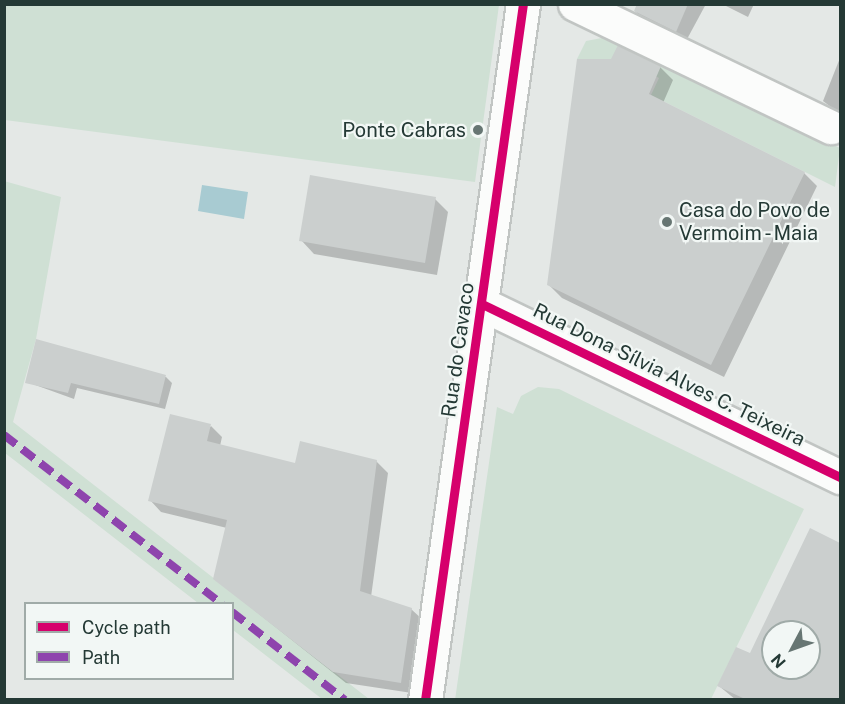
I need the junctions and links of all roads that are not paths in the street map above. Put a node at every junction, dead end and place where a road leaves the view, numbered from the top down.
1 (523, 4) edge
2 (575, 4) edge
3 (831, 127) dead end
4 (482, 304) junction
5 (840, 477) edge
6 (425, 699) edge

1 - 4 street, Rua do Cavaco
2 - 3 street
4 - 5 street, Rua Dona Sílvia Alves C. Teixeira
4 - 6 street, Rua do Cavaco

